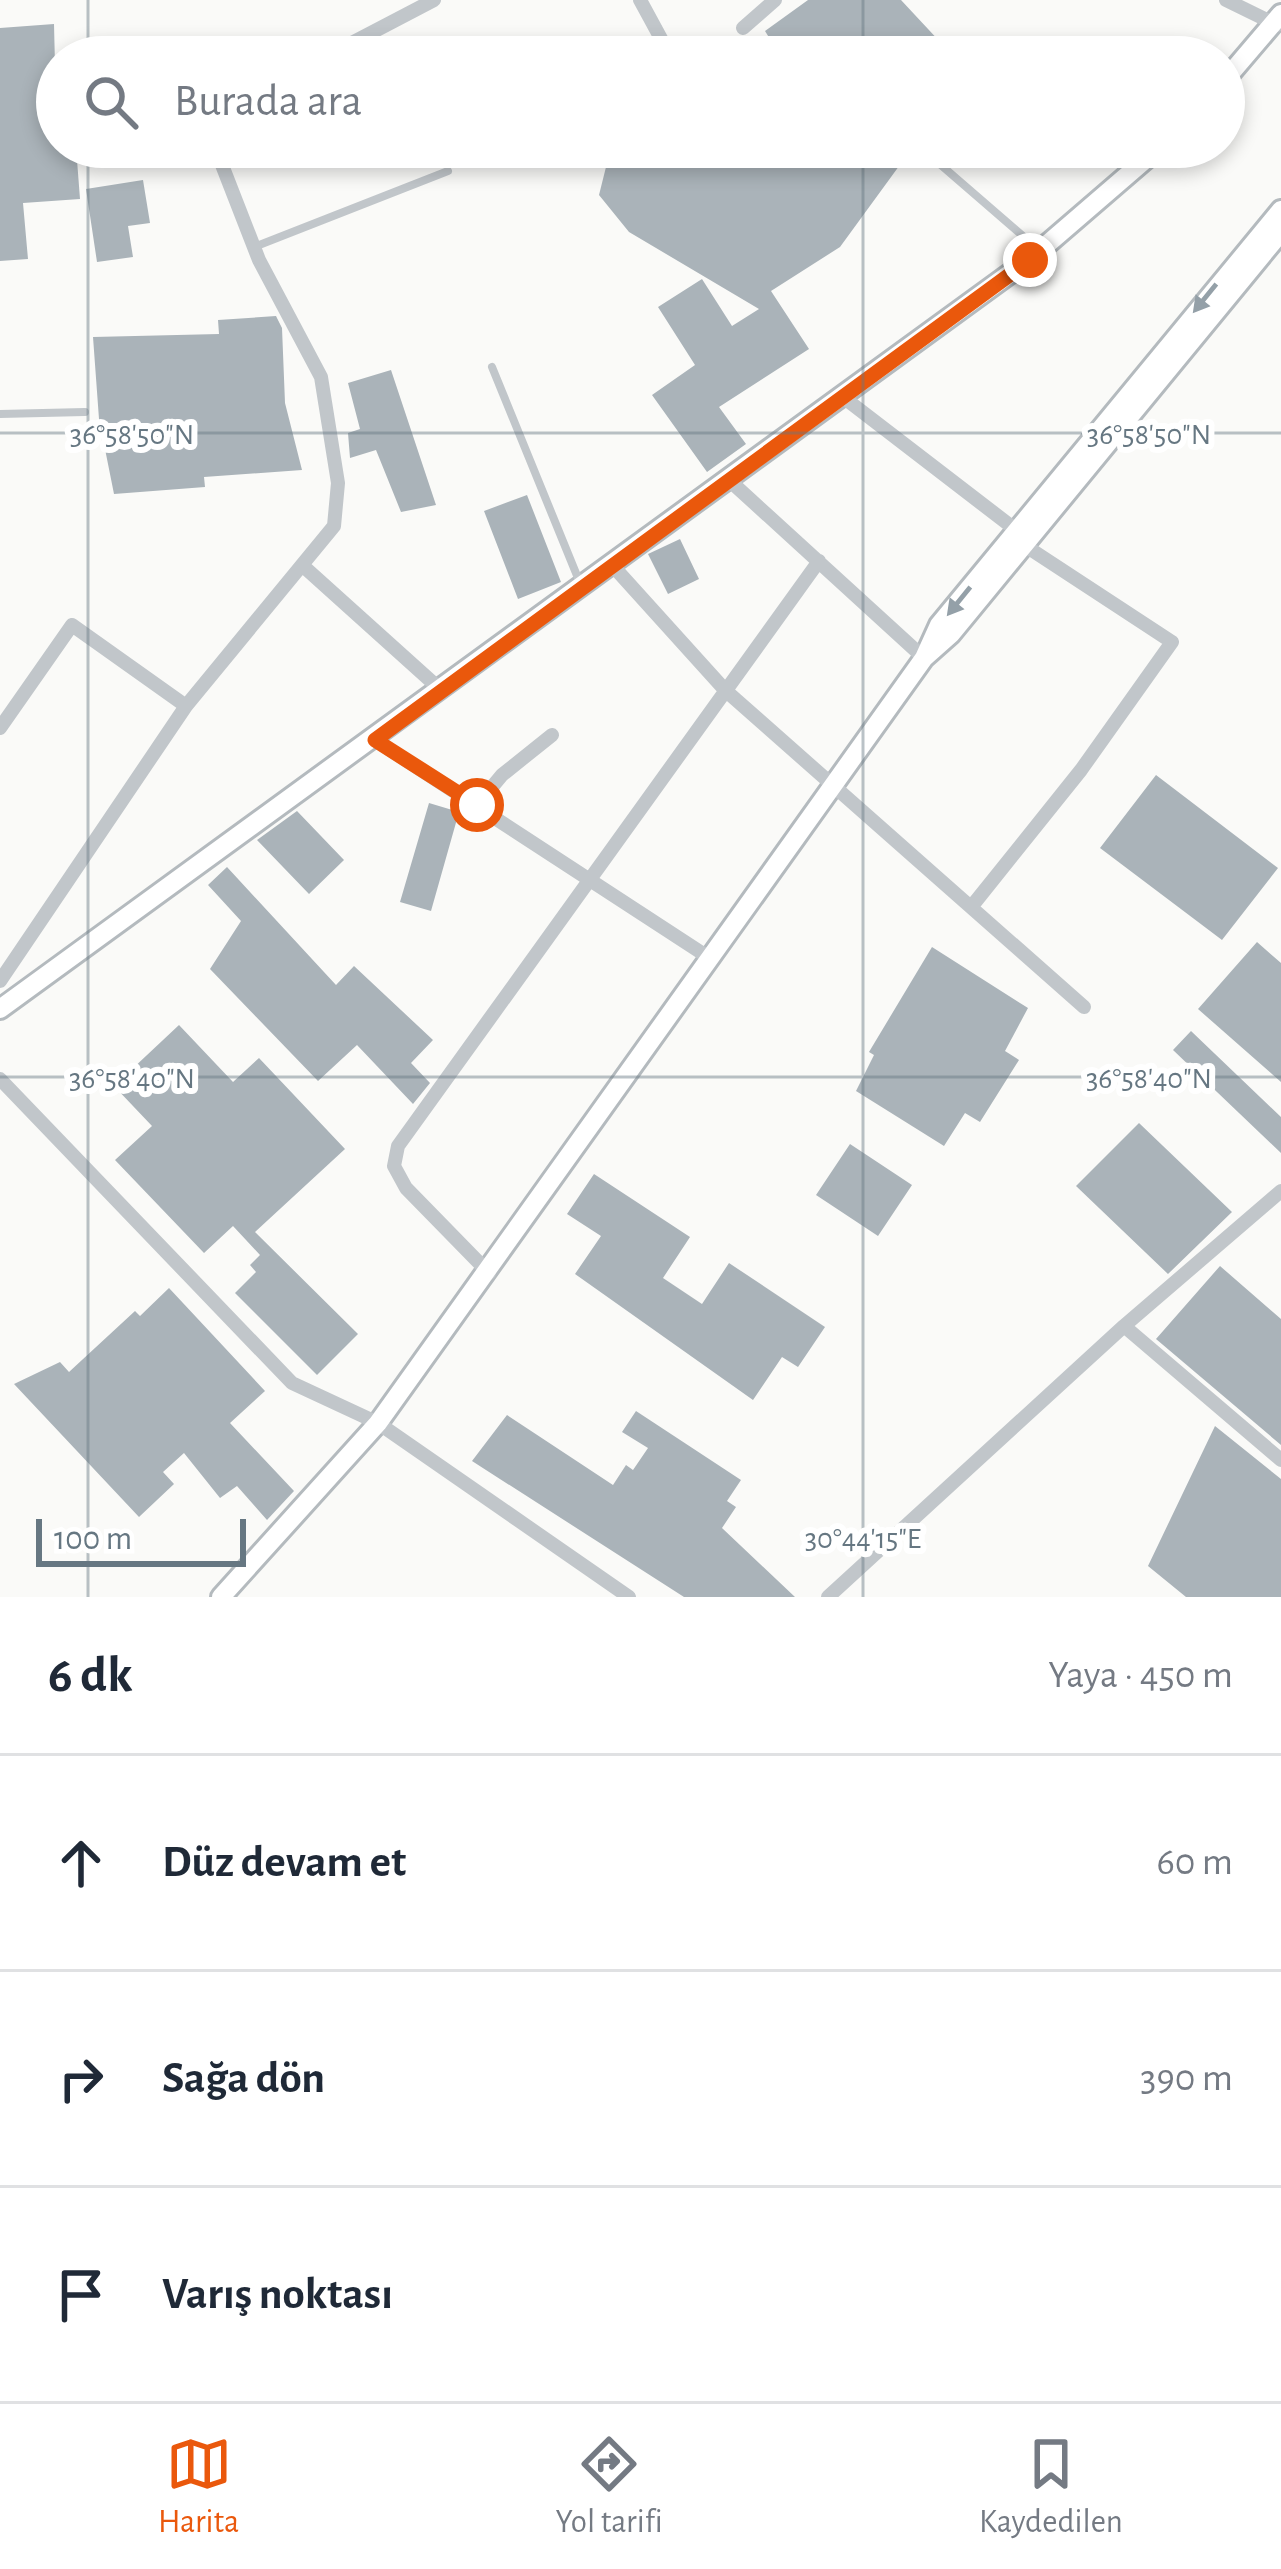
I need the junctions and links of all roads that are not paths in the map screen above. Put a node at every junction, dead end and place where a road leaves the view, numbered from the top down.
1 (434, 0) edge
2 (640, 0) edge
3 (776, 0) edge
4 (1226, 0) edge
5 (1278, 22) edge
6 (743, 28) dead end
7 (365, 36) edge
8 (659, 36) edge
9 (1245, 58) edge
10 (223, 168) edge
11 (944, 168) edge
12 (1136, 168) edge
13 (448, 171) dead end
14 (1281, 210) edge
15 (1281, 232) edge
16 (254, 247) junction
17 (1040, 251) junction
18 (493, 368) dead end
19 (843, 397) junction
20 (85, 412) dead end
21 (0, 414) edge
22 (730, 480) junction
23 (1020, 537) junction
24 (819, 561) junction
25 (302, 565) junction
26 (613, 566) junction
27 (582, 588) junction
28 (924, 658) junction
29 (724, 690) junction
30 (442, 691) junction
31 (186, 706) junction
32 (0, 728) edge
33 (552, 735) dead end
34 (375, 740) junction
35 (834, 781) junction
36 (477, 805) junction
37 (593, 880) junction
38 (972, 906) junction
39 (707, 957) junction
40 (0, 981) edge
41 (1084, 1006) dead end
42 (0, 1009) edge
43 (0, 1078) edge
44 (1281, 1191) edge
45 (489, 1274) junction
46 (1124, 1326) junction
47 (378, 1424) junction
48 (1281, 1460) edge
49 (221, 1597) edge
50 (629, 1597) edge
51 (828, 1597) edge

1 - 7 street
2 - 8 street
3 - 6 street
4 - 5 street
5 - 9 street
10 - 16 street
11 - 17 lane
12 - 17 street
13 - 16 lane
14 -> 23 street
15 - 23 street
16 - 25 street
17 - 19 street
18 - 27 lane
19 - 22 street
19 - 23 street
20 - 21 lane
22 - 24 street
22 - 26 street
23 - 28 street
23 - 38 street
24 - 28 street
24 - 29 street
25 - 30 street
25 - 31 street
26 - 27 street
26 - 29 street
27 - 30 street
28 - 35 street
29 - 35 street
29 - 37 street
30 - 34 street
31 - 32 street
31 - 40 street
33 - 36 street
34 - 36 street
34 - 42 street
35 - 38 street
35 - 39 street
36 - 37 street
37 - 39 street
37 - 45 street
38 - 41 street
39 - 45 street
43 - 47 street
44 - 46 street
45 - 47 street
46 - 48 street
46 - 51 street
47 - 49 street
47 - 50 street

